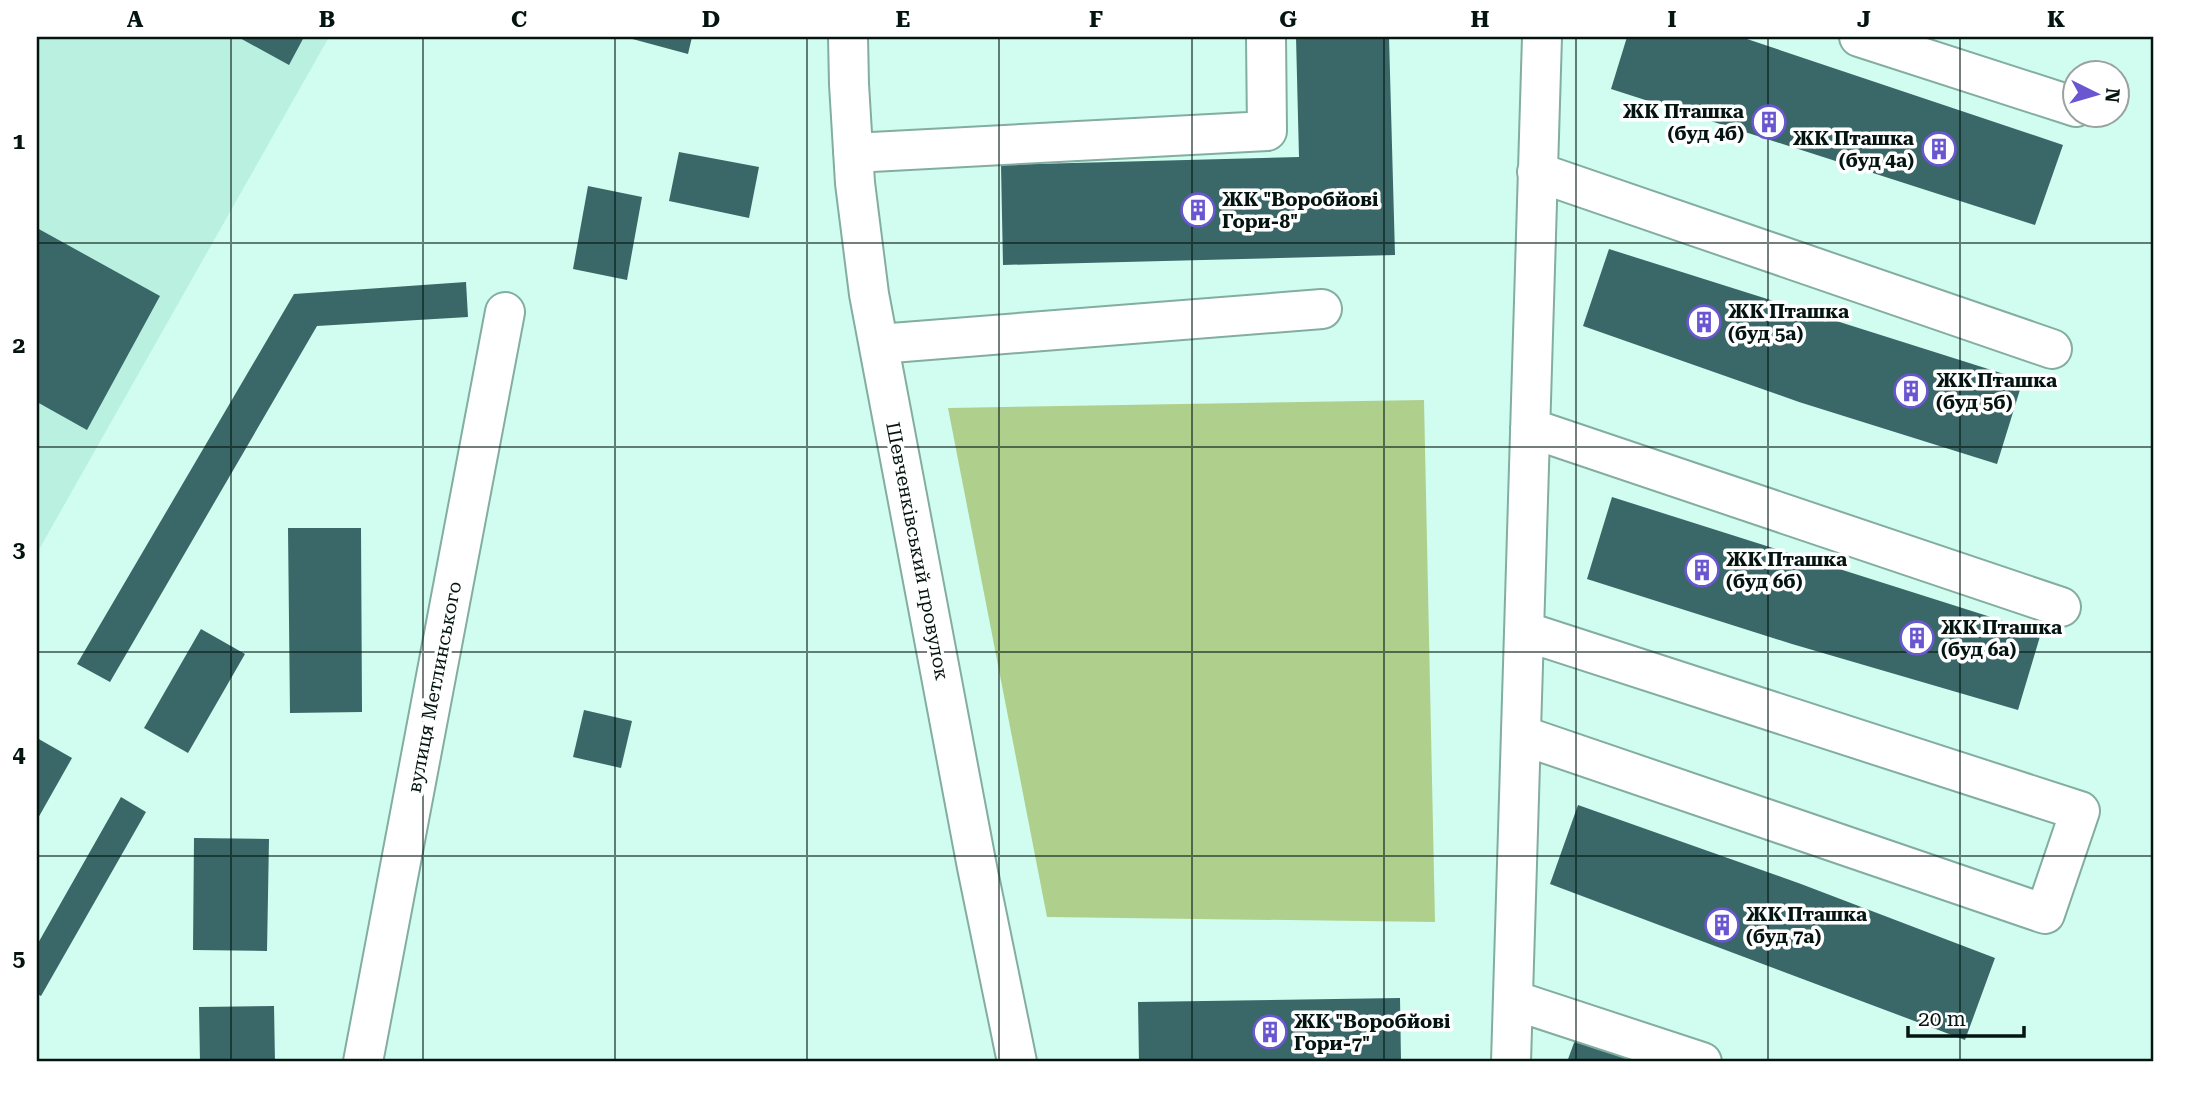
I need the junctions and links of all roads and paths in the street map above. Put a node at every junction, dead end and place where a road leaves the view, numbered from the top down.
1 (848, 37) edge
2 (1265, 37) edge
3 (1542, 37) edge
4 (1859, 37) edge
5 (2062, 102) edge
6 (853, 153) junction
7 (1538, 172) junction
8 (1322, 309) dead end
9 (505, 312) dead end
10 (879, 344) junction
11 (2052, 349) dead end
12 (1530, 428) junction
13 (2061, 607) dead end
14 (1524, 631) junction
15 (1521, 735) junction
16 (1513, 1000) junction
17 (363, 1062) edge
18 (1017, 1062) edge
19 (1511, 1062) edge
20 (1702, 1062) edge

1 - 6 street, Шевченківський провулок
2 - 6 street
3 - 7 street
4 - 5 street
6 - 10 street, Шевченківський провулок
7 - 11 street
7 - 12 street
8 - 10 street
9 - 17 street, вулиця Метлинського
10 - 18 street, Шевченківський провулок
12 - 13 street
12 - 14 street
14 - 15 street
14 - 15 street
15 - 16 street
16 - 19 street
16 - 20 street

